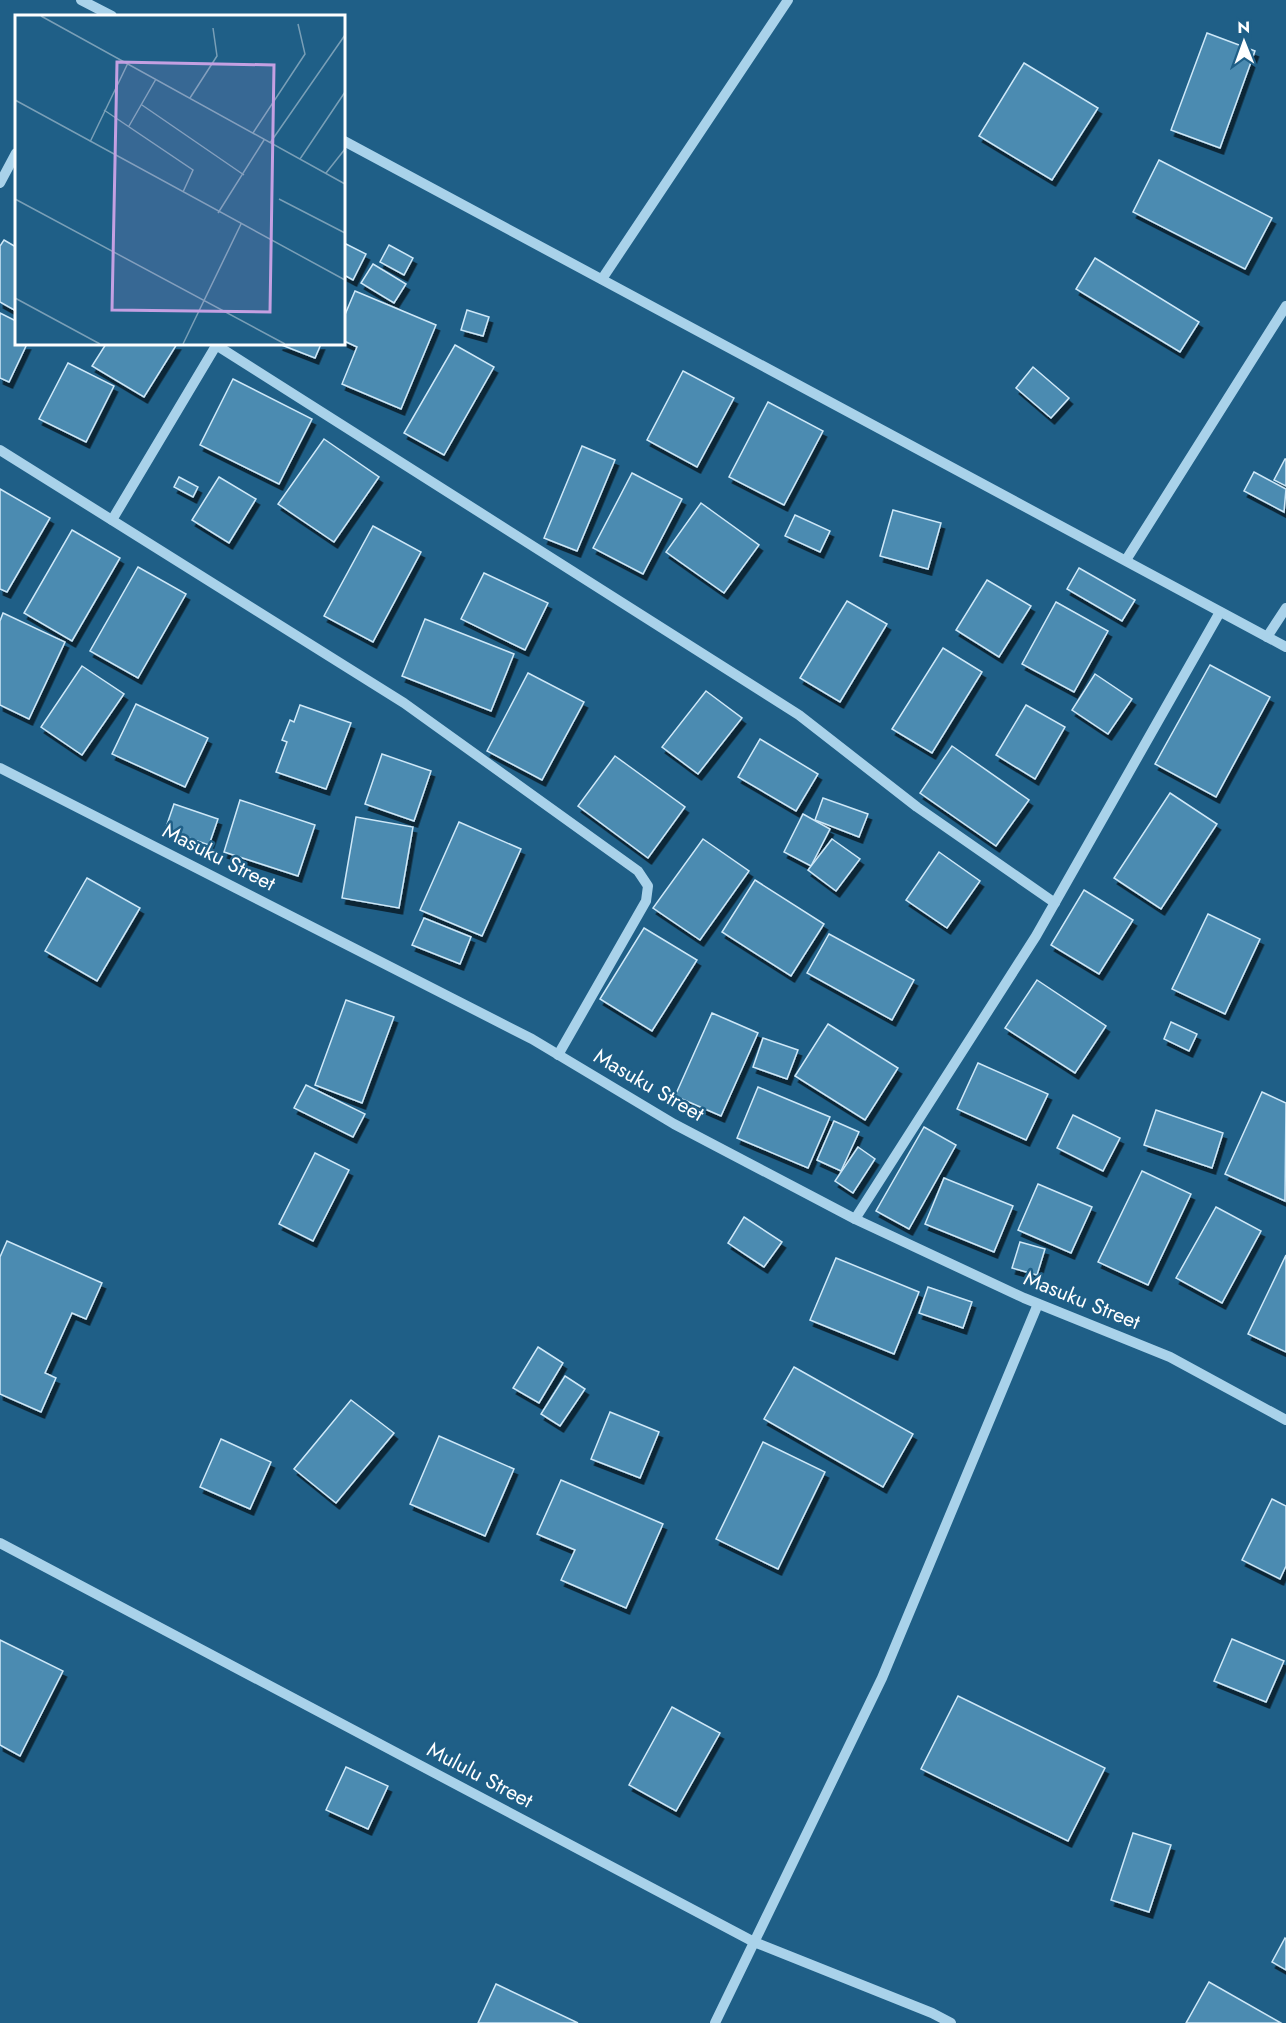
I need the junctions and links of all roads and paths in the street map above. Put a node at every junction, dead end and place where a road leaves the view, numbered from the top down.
1 (81, 0) edge
2 (788, 0) edge
3 (94, 12) edge
4 (345, 142) edge
5 (15, 155) edge
6 (0, 183) edge
7 (602, 279) junction
8 (1286, 306) edge
9 (215, 345) edge
10 (218, 345) edge
11 (0, 450) edge
12 (112, 520) junction
13 (1126, 560) junction
14 (1286, 608) edge
15 (1220, 612) junction
16 (1267, 637) junction
17 (1286, 647) edge
18 (0, 768) edge
19 (1055, 903) junction
20 (558, 1055) junction
21 (855, 1219) junction
22 (1038, 1304) junction
23 (1286, 1420) edge
24 (0, 1543) edge
25 (754, 1942) junction
26 (715, 2023) edge
27 (951, 2023) edge

1 - 3 street
2 - 7 street
4 - 7 street
5 - 6 street
7 - 13 street
8 - 13 street
9 - 12 street
10 - 19 street
11 - 12 street
12 - 20 street
13 - 15 street
14 - 16 street
15 - 16 street
15 - 19 street
16 - 17 street
18 - 20 street, Masuku Street
19 - 21 street
20 - 21 street, Masuku Street
21 - 22 street, Masuku Street
22 - 23 street, Masuku Street
22 - 25 street
24 - 25 street, Mululu Street
25 - 26 street
25 - 27 street, Mululu Street

